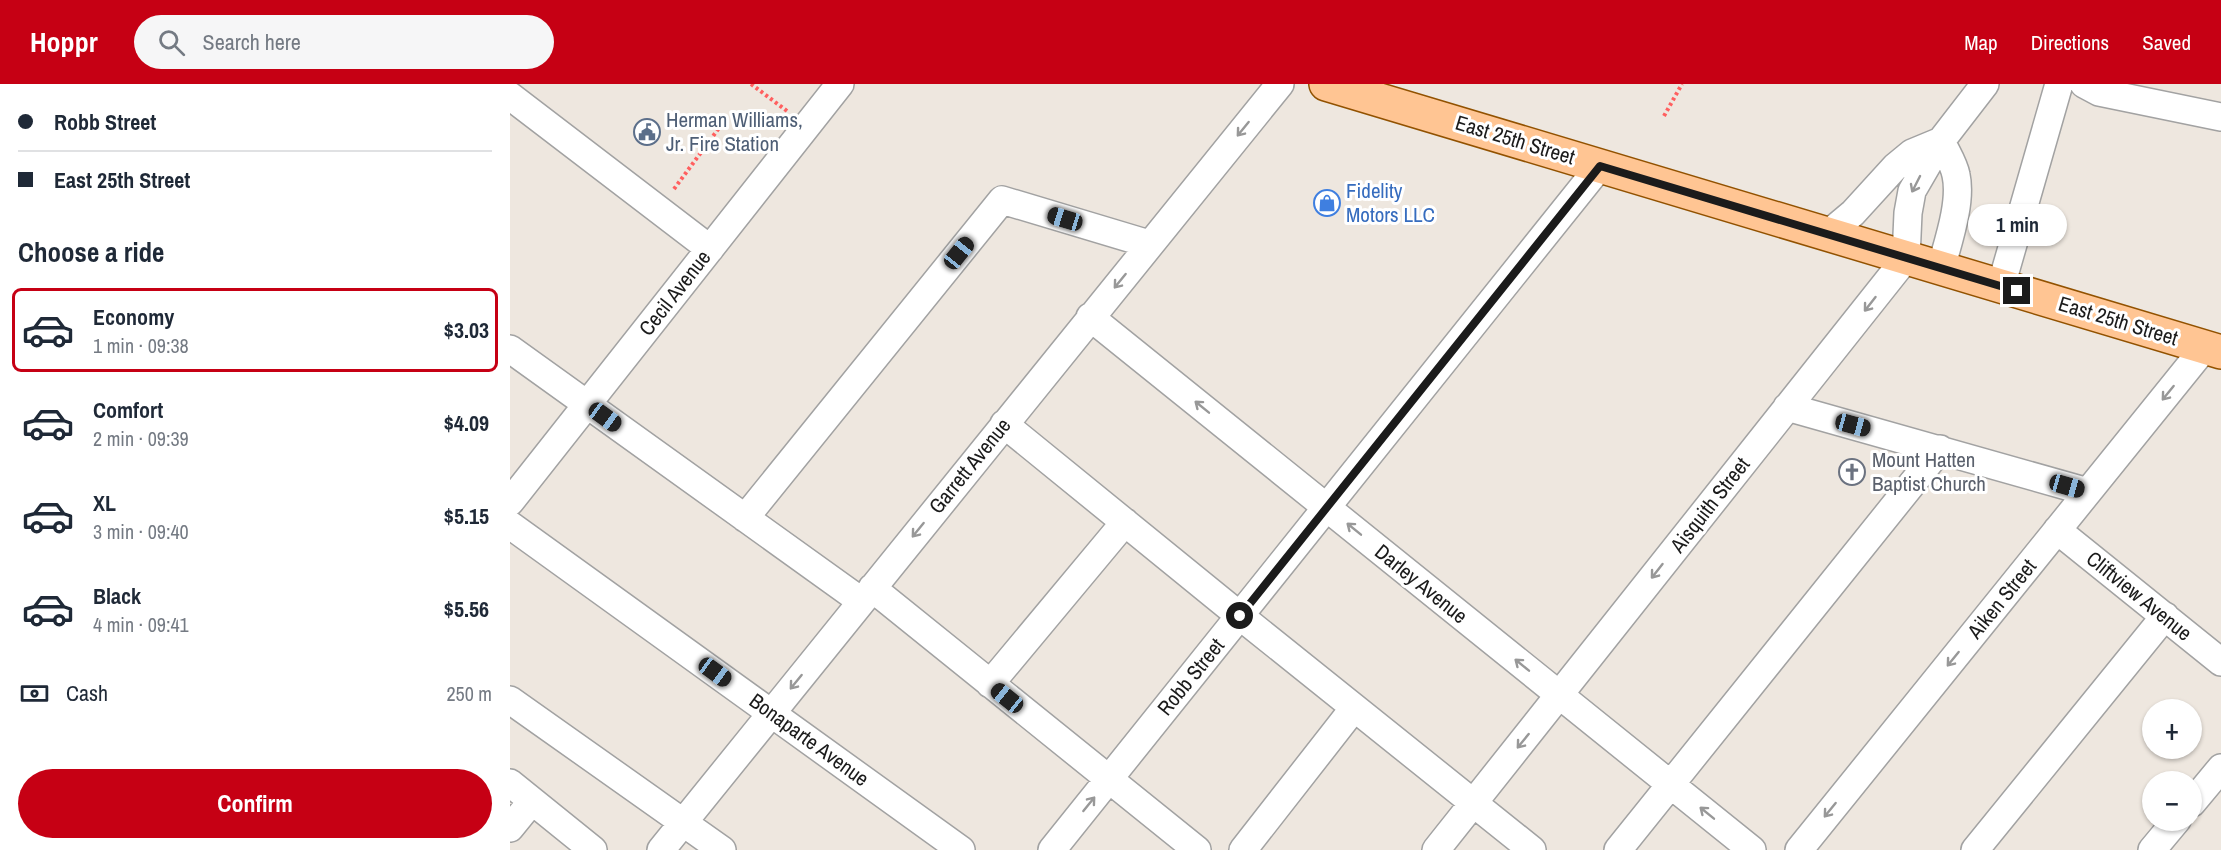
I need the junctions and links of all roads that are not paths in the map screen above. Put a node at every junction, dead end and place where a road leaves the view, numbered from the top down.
1 (840, 84) edge
2 (1280, 84) edge
3 (1326, 84) edge
4 (1985, 84) edge
5 (2059, 84) edge
6 (2084, 84) edge
7 (510, 96) edge
8 (2221, 117) edge
9 (1941, 141) junction
10 (1600, 166) junction
11 (1828, 234) junction
12 (1149, 244) junction
13 (711, 249) junction
14 (1906, 258) junction
15 (1941, 268) junction
16 (2001, 286) junction
17 (1090, 317) junction
18 (510, 349) edge
19 (2213, 350) edge
20 (587, 405) junction
21 (1788, 407) junction
22 (1004, 424) junction
23 (1940, 449) junction
24 (2088, 492) junction
25 (510, 502) edge
26 (1326, 507) junction
27 (745, 518) junction
28 (1125, 522) junction
29 (510, 525) edge
30 (2057, 530) junction
31 (866, 595) junction
32 (1240, 616) junction
33 (2165, 616) junction
34 (2221, 662) edge
35 (990, 684) junction
36 (1559, 695) junction
37 (510, 700) edge
38 (1354, 708) junction
39 (771, 712) junction
40 (2221, 768) edge
41 (1109, 779) junction
42 (510, 783) edge
43 (1671, 784) junction
44 (2202, 791) edge
45 (532, 801) junction
46 (1472, 804) junction
47 (683, 823) junction
48 (510, 828) edge
49 (2168, 831) edge
50 (580, 846) edge
51 (1978, 849) edge
52 (662, 850) edge
53 (722, 850) edge
54 (961, 850) edge
55 (1052, 850) edge
56 (1197, 850) edge
57 (1243, 850) edge
58 (1436, 850) edge
59 (1532, 850) edge
60 (1618, 850) edge
61 (1752, 850) edge
62 (1798, 850) edge
63 (2152, 850) edge

1 - 13 street, Cecil Avenue
2 -> 12 street, Garrett Avenue
3 - 10 main road, East 25th Street
4 - 9 street
5 - 16 street
6 - 8 street
7 - 13 street
9 - 11 street
9 -> 14 street
9 - 15 street
10 - 11 main road, East 25th Street
10 - 26 street, Robb Street
11 - 14 main road, East 25th Street
12 -> 17 street, Garrett Avenue
12 - 27 street
13 - 20 street, Cecil Avenue
14 - 15 main road, East 25th Street
14 -> 21 street, Aisquith Street
15 - 16 main road, East 25th Street
16 - 19 main road, East 25th Street
17 - 22 street, Garrett Avenue
26 -> 17 street, Darley Avenue
18 - 20 street
19 -> 24 street, Aiken Street
20 - 25 street, Cecil Avenue
20 - 27 street
21 - 23 street
21 -> 36 street, Aisquith Street
22 - 28 street
22 -> 31 street, Garrett Avenue
23 - 24 street
23 - 43 street
24 - 30 street, Aiken Street
26 - 32 street, Robb Street
36 -> 26 street, Darley Avenue
27 - 31 street
28 - 32 street
28 - 35 street
29 - 39 street, Bonaparte Avenue
30 - 33 street, Cliftview Avenue
30 -> 62 street, Aiken Street
31 - 35 street
31 -> 39 street, Garrett Avenue
32 - 38 street
32 - 41 street, Robb Street
33 - 34 street, Cliftview Avenue
33 - 51 street
35 - 41 street
36 - 43 street, Darley Avenue
36 -> 46 street, Aisquith Street
37 - 47 street
38 - 46 street
38 - 57 street
39 - 47 street, Garrett Avenue
39 - 54 street, Bonaparte Avenue
40 - 44 street
55 -> 41 street, Robb Street
41 - 56 street
42 - 45 street
43 - 60 street
61 -> 43 street, Darley Avenue
45 - 48 street
45 - 50 street
46 - 58 street, Aisquith Street
46 - 59 street
47 - 52 street, Garrett Avenue
47 - 53 street
49 - 63 street

